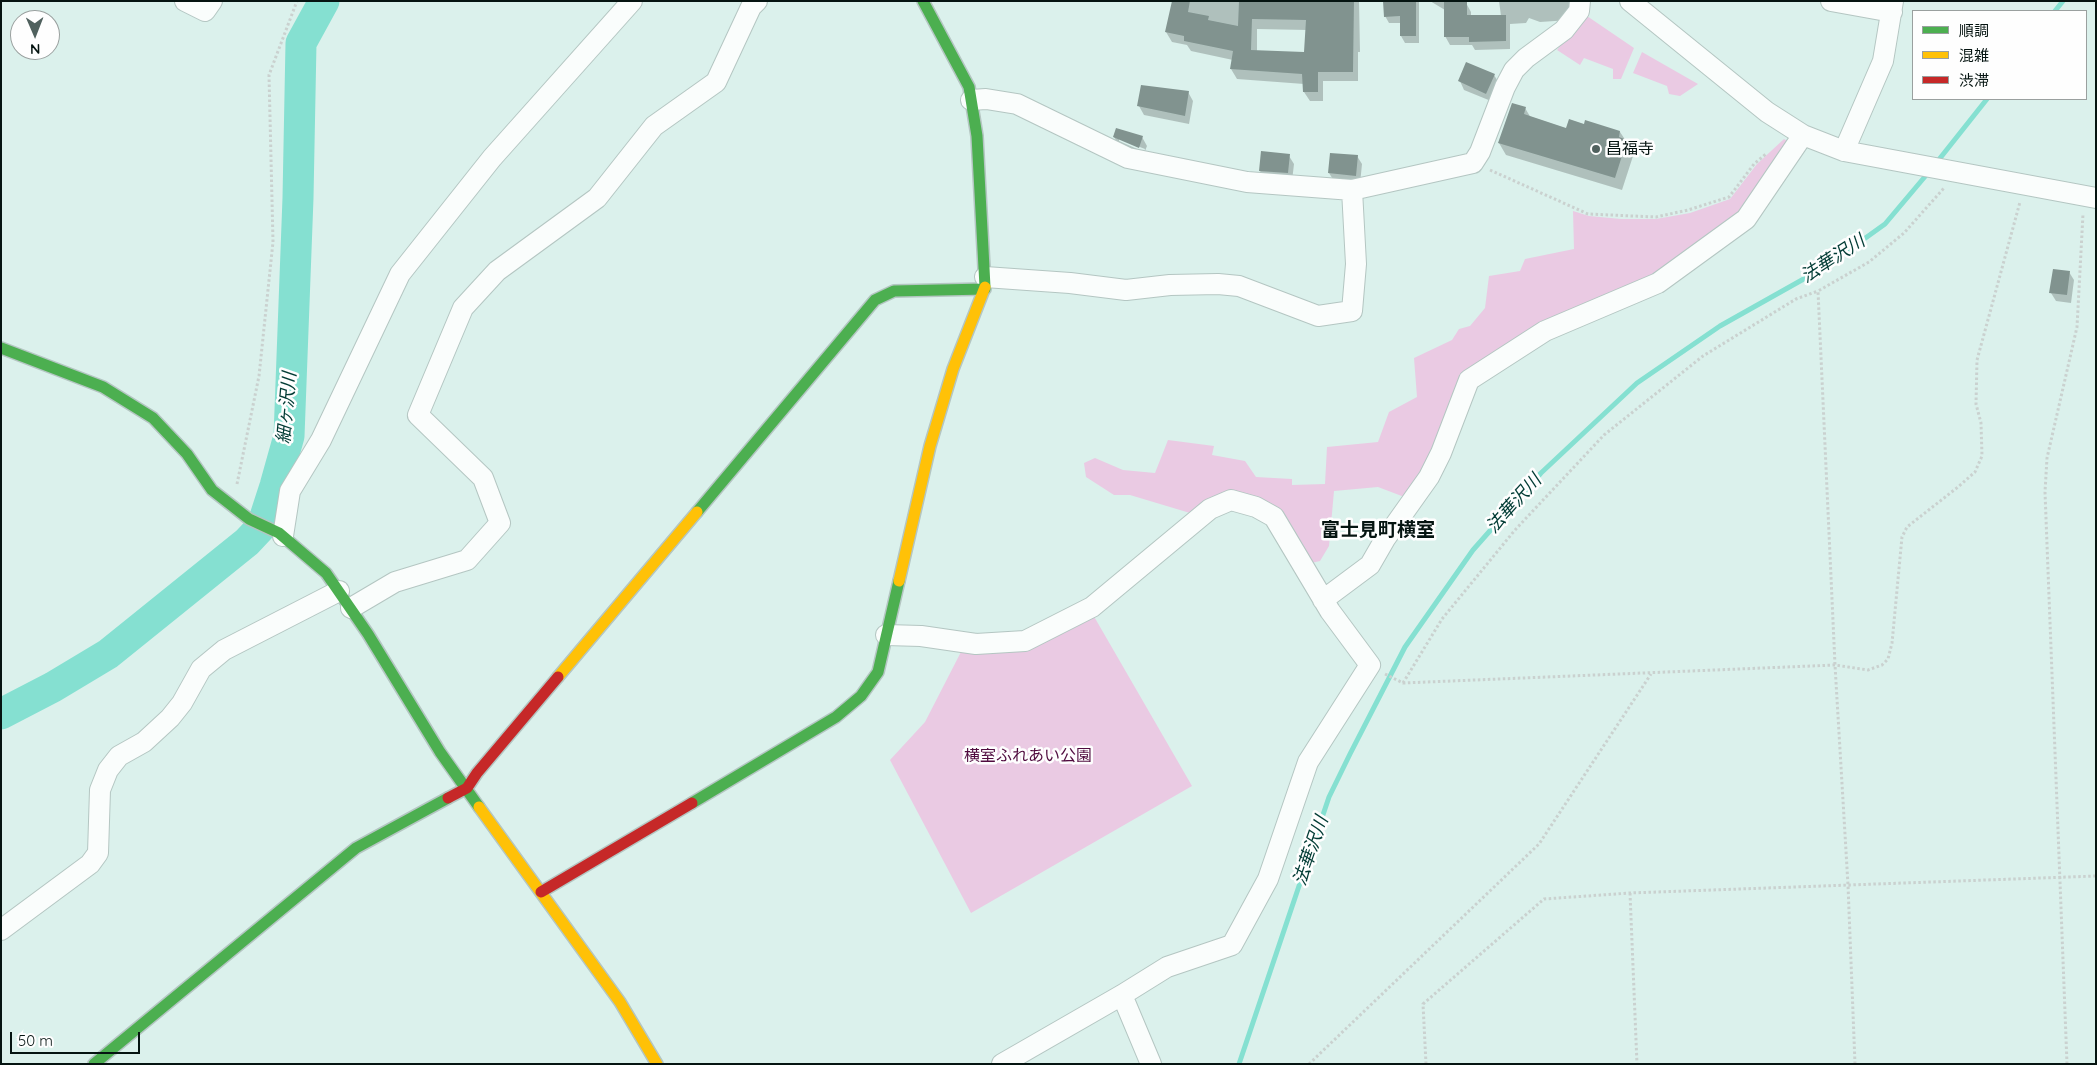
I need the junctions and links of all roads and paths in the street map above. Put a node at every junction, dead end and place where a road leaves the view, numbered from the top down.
1 (185, 1) edge
2 (212, 1) edge
3 (297, 1) edge
4 (632, 1) edge
5 (756, 1) edge
6 (923, 1) edge
7 (1580, 1) edge
8 (1630, 1) edge
9 (1831, 1) edge
10 (1893, 6) edge
11 (971, 100) junction
12 (1803, 135) junction
13 (1771, 150) dead end
14 (1844, 150) junction
15 (1473, 163) junction
16 (1957, 173) junction
17 (2026, 185) junction
18 (1352, 190) junction
19 (2090, 197) edge
20 (985, 283) junction
21 (1818, 292) junction
22 (1, 348) edge
23 (233, 506) junction
24 (281, 535) junction
25 (339, 591) junction
26 (1323, 600) junction
27 (351, 608) junction
28 (886, 635) junction
29 (1370, 666) junction
30 (1835, 666) junction
31 (1652, 673) junction
32 (1403, 683) junction
33 (467, 788) junction
34 (2096, 876) edge
35 (2060, 877) junction
36 (1848, 885) junction
37 (541, 892) junction
38 (1630, 893) junction
39 (1, 930) edge
40 (1122, 995) junction
41 (94, 1064) edge
42 (657, 1064) edge
43 (1002, 1064) edge
44 (1151, 1064) edge
45 (1309, 1064) edge
46 (1426, 1064) edge
47 (1637, 1064) edge
48 (1855, 1064) edge
49 (2067, 1064) edge

1 - 2 street
3 - 23 path
4 - 24 street
5 - 27 street
6 - 11 street
7 - 15 street
8 - 12 street
9 - 10 street
10 - 14 street
11 - 18 street
11 - 20 street
12 - 14 street
12 - 26 street
13 - 15 path
14 - 16 street
15 - 18 street
16 - 17 street
16 - 21 path
17 - 19 street
17 - 30 path
18 - 20 street
19 - 35 path
20 - 28 street
20 - 33 street
21 - 30 path
21 - 32 path
22 - 23 street
23 - 24 street
24 - 25 street
25 - 27 street
25 - 39 street
26 - 28 street
26 - 29 street
27 - 33 street
28 - 37 street
29 - 32 path
29 - 40 street
30 - 31 path
30 - 36 path
31 - 32 path
31 - 45 path
33 - 37 street
33 - 41 street
34 - 35 path
35 - 36 path
35 - 49 path
36 - 38 path
36 - 48 path
37 - 42 street
38 - 46 path
38 - 47 path
40 - 43 street
40 - 44 street

